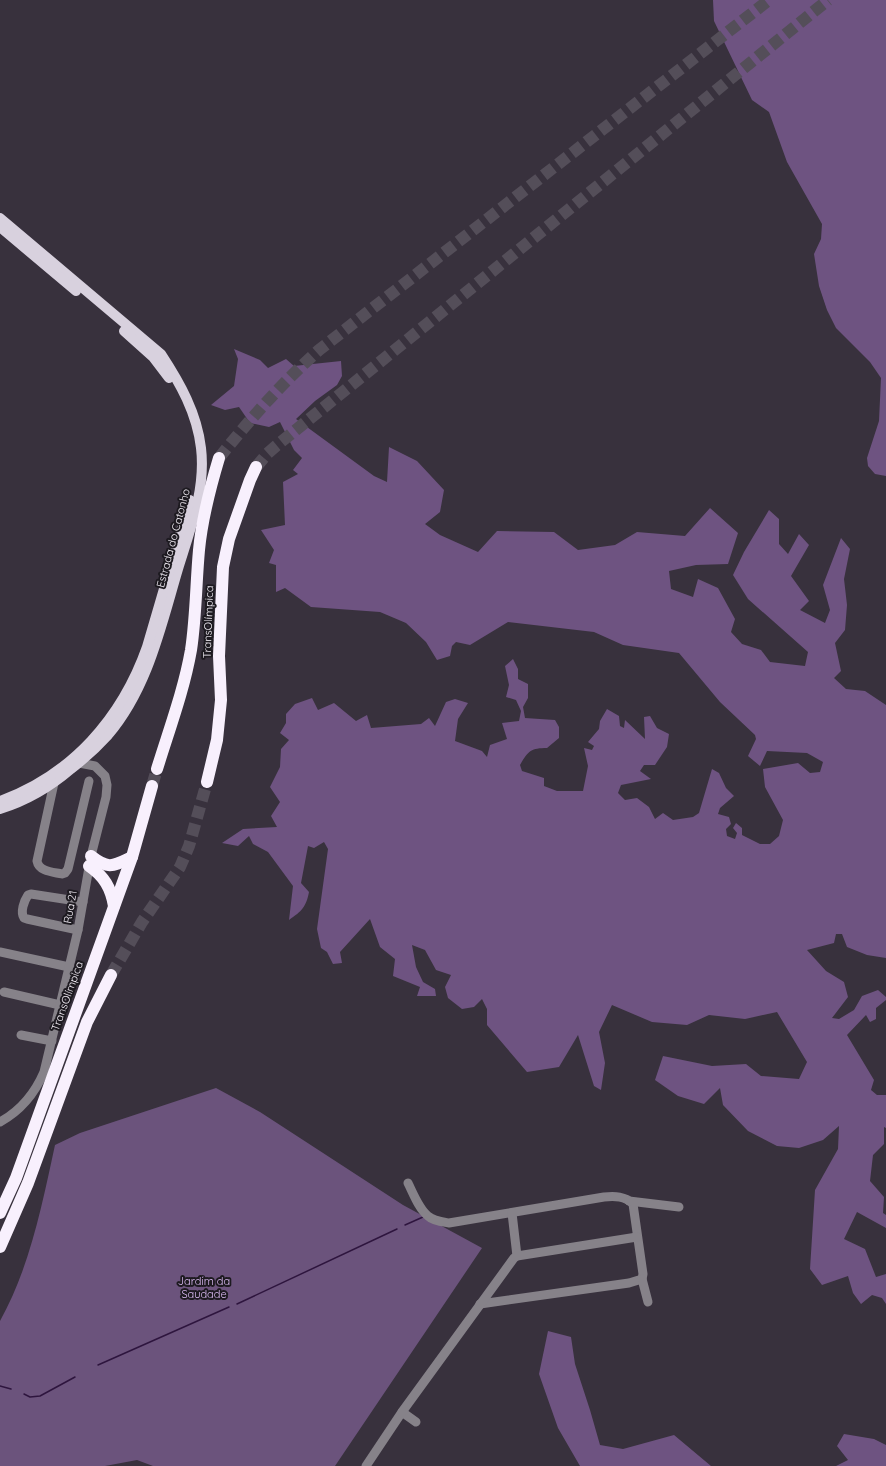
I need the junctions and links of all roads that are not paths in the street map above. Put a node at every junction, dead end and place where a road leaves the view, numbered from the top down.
1 (0, 218) edge
2 (0, 227) edge
3 (219, 458) tunnel mouth
4 (256, 467) tunnel mouth
5 (127, 701) junction
6 (78, 763) junction
7 (157, 770) tunnel mouth
8 (89, 781) dead end
9 (207, 782) tunnel mouth
10 (54, 783) junction
11 (152, 786) tunnel mouth
12 (0, 802) edge
13 (0, 809) edge
14 (132, 857) junction
15 (90, 861) junction
16 (83, 902) junction
17 (114, 906) junction
18 (78, 930) junction
19 (0, 952) edge
20 (69, 967) junction
21 (111, 974) tunnel mouth
22 (4, 992) dead end
23 (60, 1005) junction
24 (21, 1035) dead end
25 (52, 1041) junction
26 (0, 1122) edge
27 (408, 1182) dead end
28 (629, 1200) junction
29 (678, 1206) dead end
30 (0, 1213) edge
31 (512, 1213) junction
32 (637, 1237) junction
33 (0, 1247) edge
34 (517, 1256) junction
35 (642, 1279) junction
36 (648, 1302) dead end
37 (480, 1304) junction
38 (402, 1412) junction
39 (416, 1422) dead end
40 (366, 1466) edge

1 - 5 main road, Estrada do Catonho
2 - 5 main road, Estrada do Catonho
3 - 7 highway, TransOlímpica
4 - 9 highway, TransOlímpica
5 - 6 main road
5 - 12 main road
6 - 10 main road
6 - 15 street, Rua 21
8 - 10 street
10 - 13 main road
11 - 14 highway, TransOlímpica
14 - 15 highway
14 - 17 highway, TransOlímpica
15 - 16 street, Rua 21
15 - 17 highway
16 - 18 street, Rua 21
16 - 18 street
17 - 30 highway, TransOlímpica
18 - 20 street, Rua 21
19 - 20 street
20 - 23 street, Rua 21
21 - 33 highway
22 - 23 street
23 - 25 street, Rua 21
24 - 25 street
25 - 26 street, Rua 21
27 - 31 street
28 - 29 street
28 - 31 street
28 - 32 street
31 - 34 street
32 - 34 street
32 - 35 street
34 - 37 street
35 - 36 street
35 - 37 street
37 - 38 street
38 - 39 street
38 - 40 street

